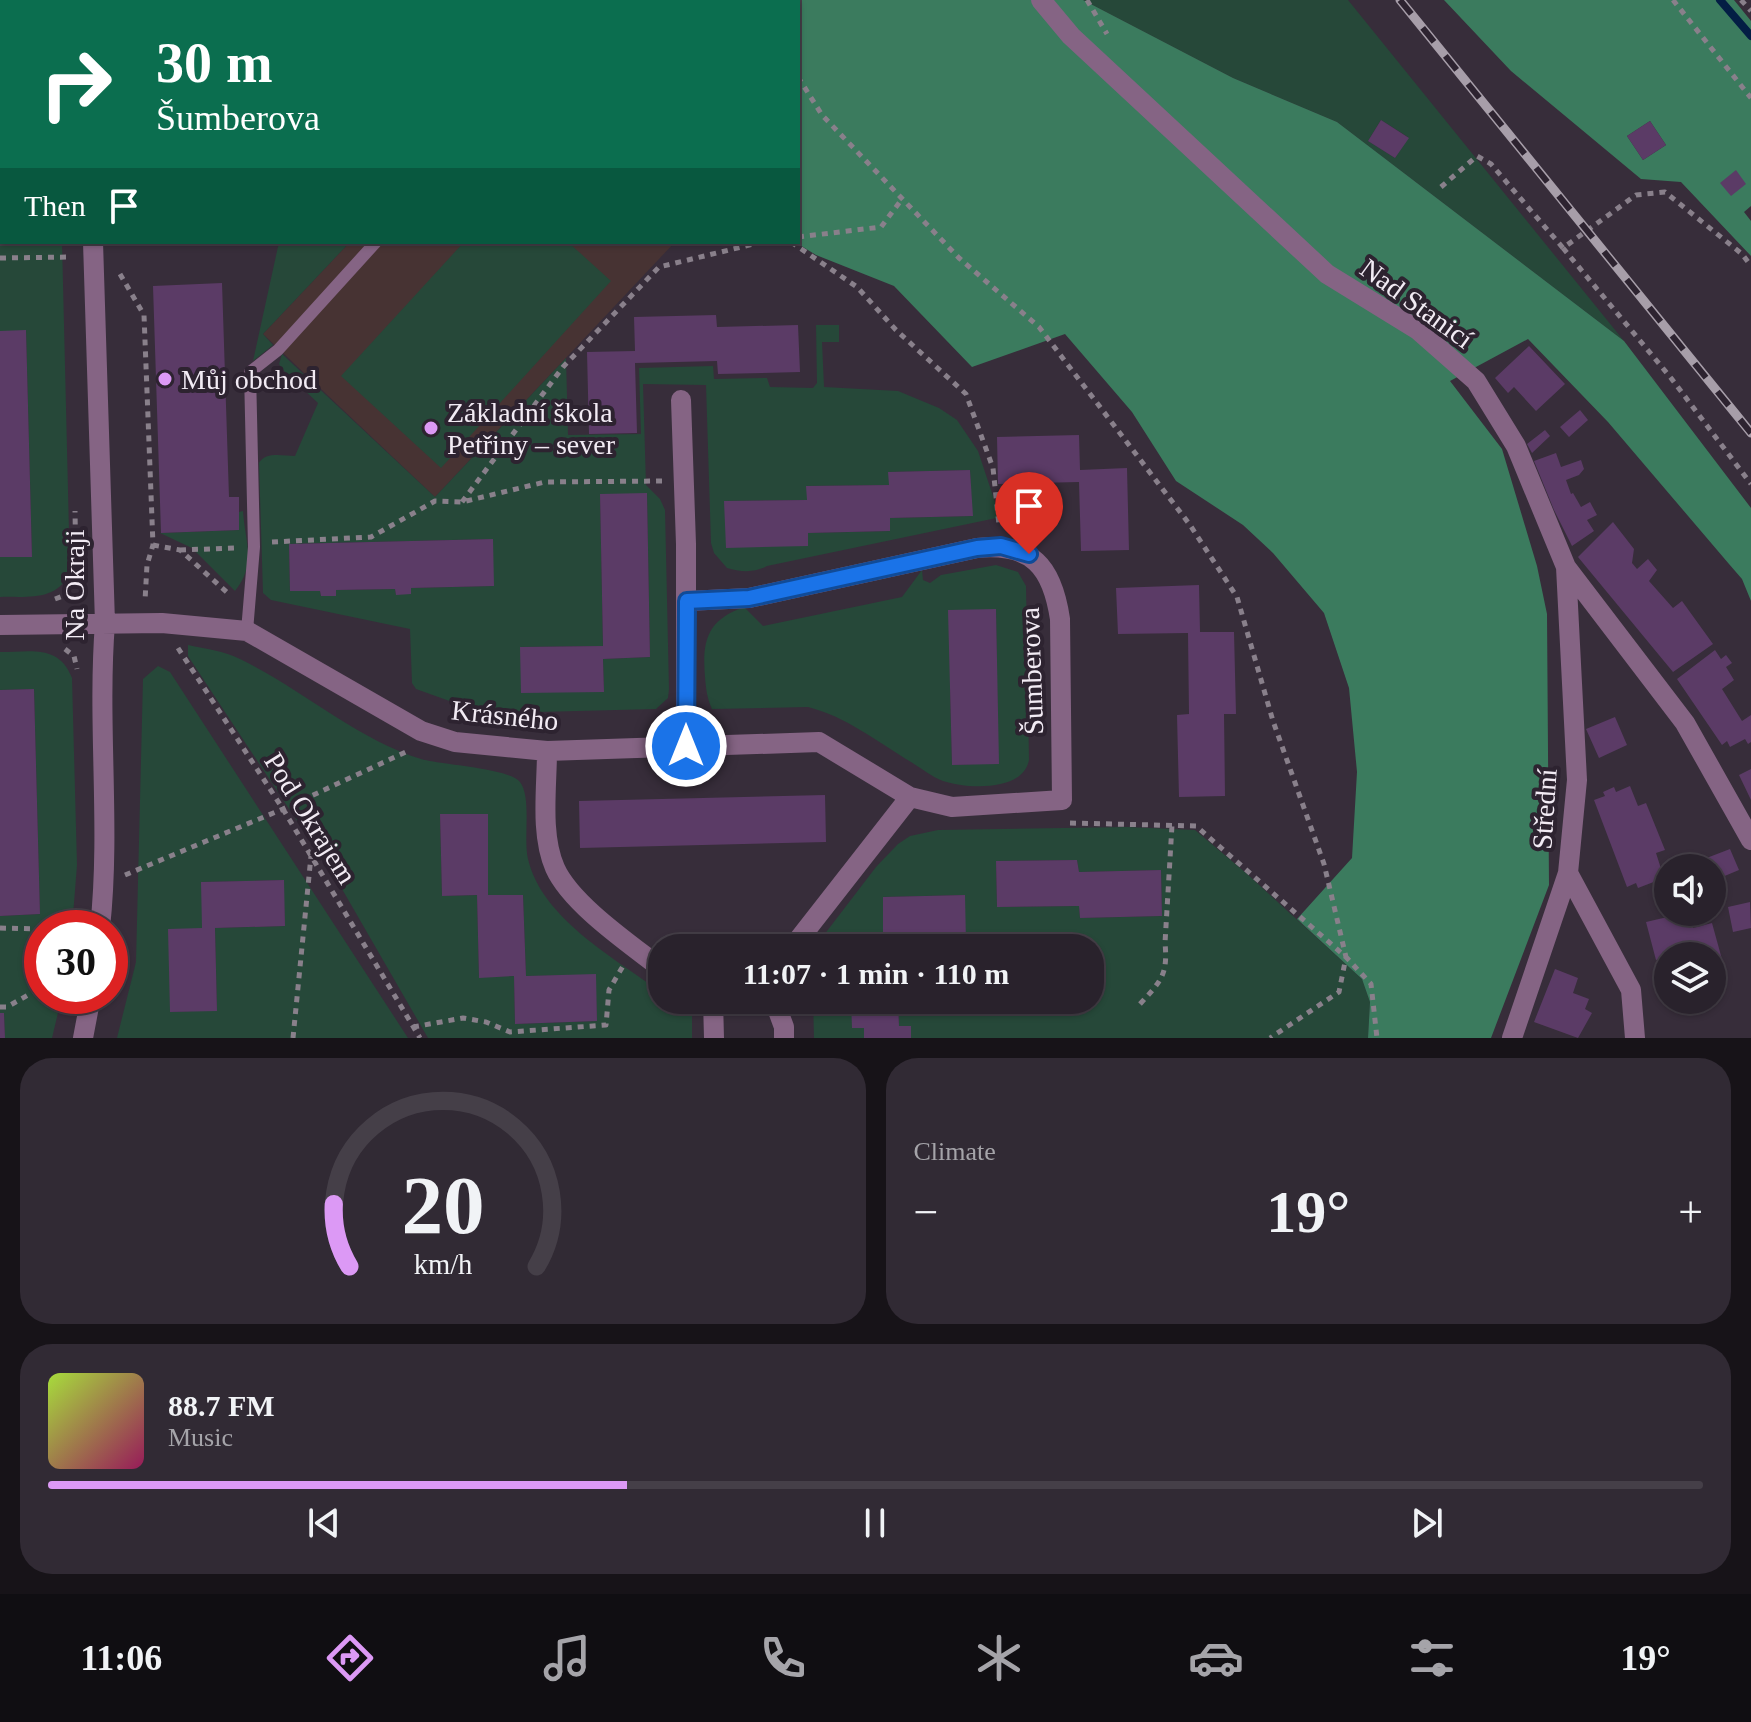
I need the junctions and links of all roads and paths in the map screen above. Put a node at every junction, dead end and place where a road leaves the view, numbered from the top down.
1 (1041, 0) edge
2 (1673, 0) edge
3 (1741, 0) edge
4 (1751, 11) edge
5 (800, 80) edge
6 (1751, 98) edge
7 (1441, 187) dead end
8 (902, 199) junction
9 (800, 237) edge
10 (68, 244) edge
11 (93, 244) edge
12 (374, 244) edge
13 (754, 244) edge
14 (794, 244) edge
15 (1563, 248) junction
16 (69, 257) junction
17 (0, 258) edge
18 (117, 266) dead end
19 (1751, 266) edge
20 (69, 272) dead end
21 (681, 400) dead end
22 (683, 481) junction
23 (1751, 484) edge
24 (462, 502) junction
25 (75, 506) dead end
26 (153, 545) junction
27 (1001, 546) junction
28 (254, 547) junction
29 (180, 550) junction
30 (1566, 567) junction
31 (251, 600) junction
32 (52, 601) dead end
33 (687, 601) junction
34 (145, 603) dead end
35 (105, 623) junction
36 (162, 623) junction
37 (0, 625) edge
38 (247, 631) junction
39 (421, 731) junction
40 (397, 743) dead end
41 (686, 746) junction
42 (410, 750) junction
43 (547, 751) junction
44 (910, 797) junction
45 (283, 809) junction
46 (1060, 823) dead end
47 (1172, 825) junction
48 (1751, 840) edge
49 (311, 856) junction
50 (1568, 873) junction
51 (125, 875) dead end
52 (102, 910) edge
53 (0, 928) edge
54 (24, 929) edge
55 (803, 934) edge
56 (1346, 957) junction
57 (648, 958) edge
58 (627, 960) dead end
59 (24, 997) edge
60 (1140, 1004) dead end
61 (0, 1007) edge
62 (88, 1014) edge
63 (713, 1014) edge
64 (779, 1014) edge
65 (413, 1027) junction
66 (83, 1038) edge
67 (293, 1038) edge
68 (420, 1038) edge
69 (714, 1038) edge
70 (784, 1038) edge
71 (1270, 1038) edge
72 (1377, 1038) edge
73 (1512, 1038) edge
74 (1635, 1038) edge

1 - 30 street, Nad Stanicí
2 - 6 path
3 - 4 path
5 - 8 path
7 - 15 path
8 - 9 path
8 - 56 path
10 - 16 path
11 - 35 street, Na Okraji
12 - 28 lane
13 - 24 path
14 - 27 path
15 - 19 path
15 - 23 path
16 - 17 path
16 - 20 path
18 - 26 path
21 - 22 street
22 - 24 path
22 - 33 street
24 - 28 path
25 - 32 path
26 - 29 path
26 - 34 path
27 - 33 street
27 - 44 street, Šumberova
28 - 29 path
28 - 31 lane
29 - 31 path
30 - 48 street, Nad Stanicí
30 - 50 street, Střední
31 - 38 lane
33 - 41 street
35 - 36 street, Krásného
35 - 37 street, Krásného
35 - 52 street, Na Okraji
36 - 38 street, Krásného
36 - 45 path, Pod Okrajem
38 - 39 street, Krásného
39 - 42 path
39 - 43 street, Krásného
40 - 42 path
41 - 43 street, Krásného
41 - 44 street, Krásného
42 - 45 path
43 - 57 street
44 - 55 street
45 - 49 path, Pod Okrajem
45 - 51 path
46 - 47 path
47 - 56 path
47 - 60 path
49 - 65 path, Pod Okrajem
49 - 67 path
50 - 73 street
50 - 74 street, Střední
53 - 54 path
56 - 71 path
56 - 72 path
58 - 65 path
59 - 61 path
62 - 66 street
63 - 69 street
64 - 70 street
65 - 68 path, Pod Okrajem

